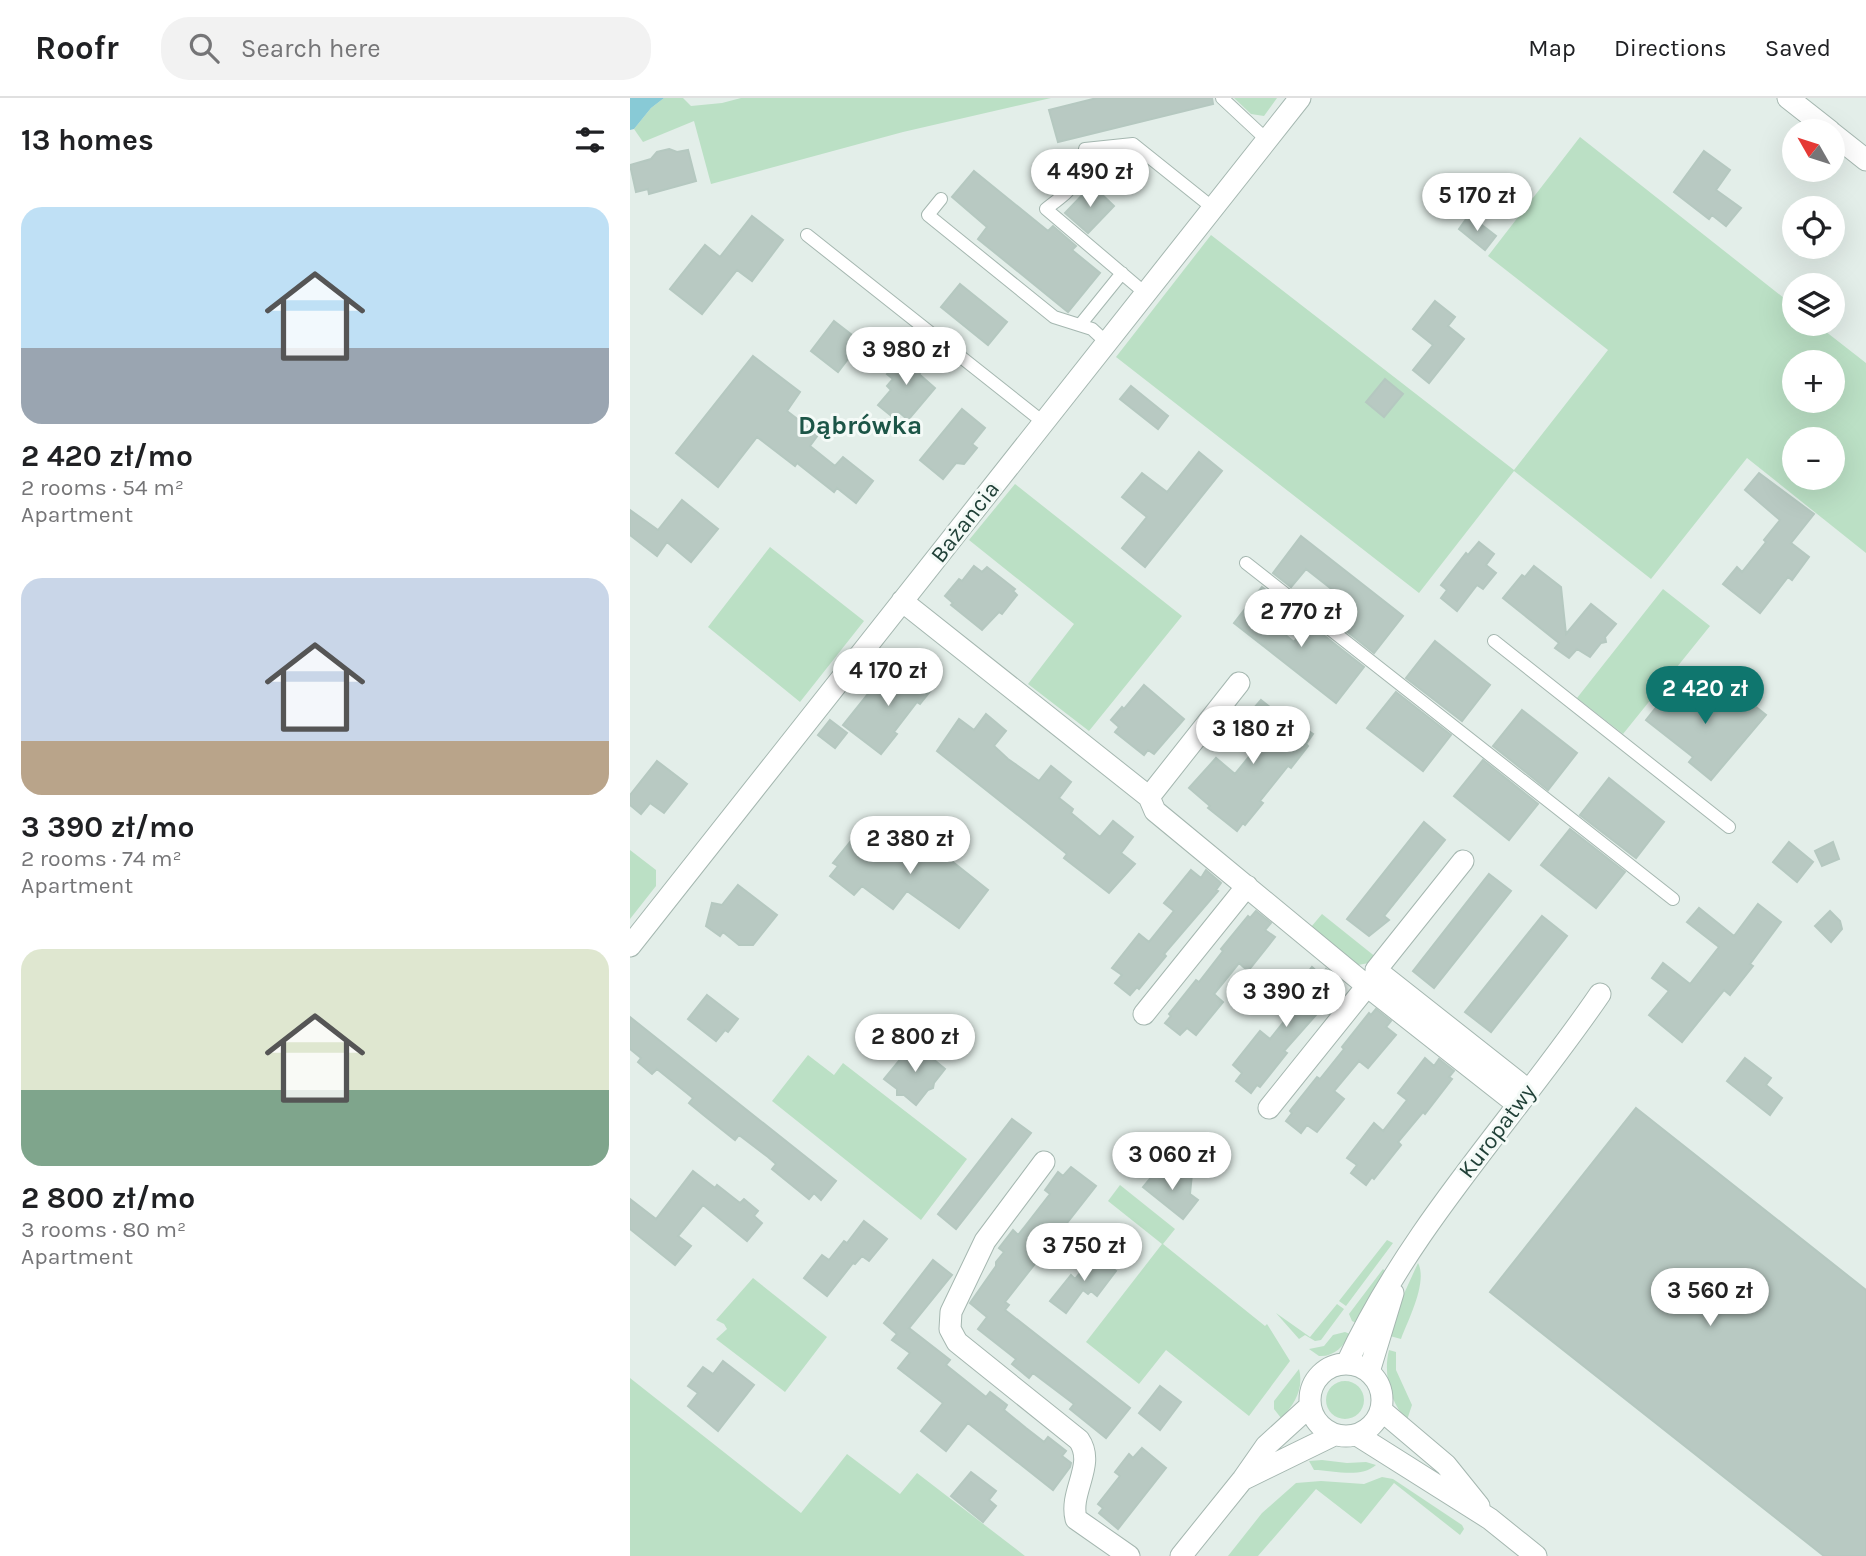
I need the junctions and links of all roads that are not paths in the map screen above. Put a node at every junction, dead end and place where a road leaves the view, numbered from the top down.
1 (1222, 98) edge
2 (1300, 98) edge
3 (1788, 98) edge
4 (1815, 119) edge
5 (1267, 140) junction
6 (1845, 143) edge
7 (1866, 160) edge
8 (942, 199) dead end
9 (1213, 208) junction
10 (807, 234) dead end
11 (1122, 273) junction
12 (1145, 293) junction
13 (1080, 325) junction
14 (1106, 342) junction
15 (1043, 422) junction
16 (1247, 563) dead end
17 (902, 601) junction
18 (1494, 641) dead end
19 (1239, 683) dead end
20 (1149, 797) junction
21 (1729, 827) dead end
22 (1463, 861) dead end
23 (1247, 886) junction
24 (1673, 899) dead end
25 (630, 946) edge
26 (1367, 986) junction
27 (1600, 994) dead end
28 (1144, 1014) dead end
29 (1523, 1097) junction
30 (1269, 1108) dead end
31 (1044, 1162) dead end
32 (1399, 1270) junction
33 (1347, 1363) junction
34 (1369, 1372) junction
35 (1310, 1406) junction
36 (1381, 1410) junction
37 (1334, 1435) junction
38 (1357, 1435) junction
39 (1243, 1479) junction
40 (1490, 1519) junction
41 (1129, 1556) edge
42 (1181, 1556) edge
43 (1536, 1556) edge

1 - 5 lane
2 - 5 street, Bażancia
3 - 4 street
5 - 9 street, Bażancia
6 - 7 street
8 - 13 lane
9 - 11 lane
9 - 12 street, Bażancia
10 - 15 lane
11 - 12 lane
11 - 13 lane
12 - 14 street, Bażancia
13 - 14 lane
14 - 15 street, Bażancia
15 - 17 street, Bażancia
16 - 24 lane
17 - 20 street
17 - 25 street, Bażancia
18 - 21 lane
19 - 20 street
20 - 23 street
22 - 29 street
23 - 26 street
23 - 28 street
26 - 29 street
26 - 30 street
27 - 29 street, Kuropatwy
29 - 32 street, Kuropatwy
31 - 41 street
32 - 33 street, Kuropatwy
32 - 34 street, Kuropatwy
33 - 34 street
33 - 35 street
34 - 36 street
35 - 37 street
35 - 39 street
36 - 38 street
36 - 40 street
37 - 38 street
37 - 39 street
38 - 40 street
39 - 42 street
40 - 43 street

